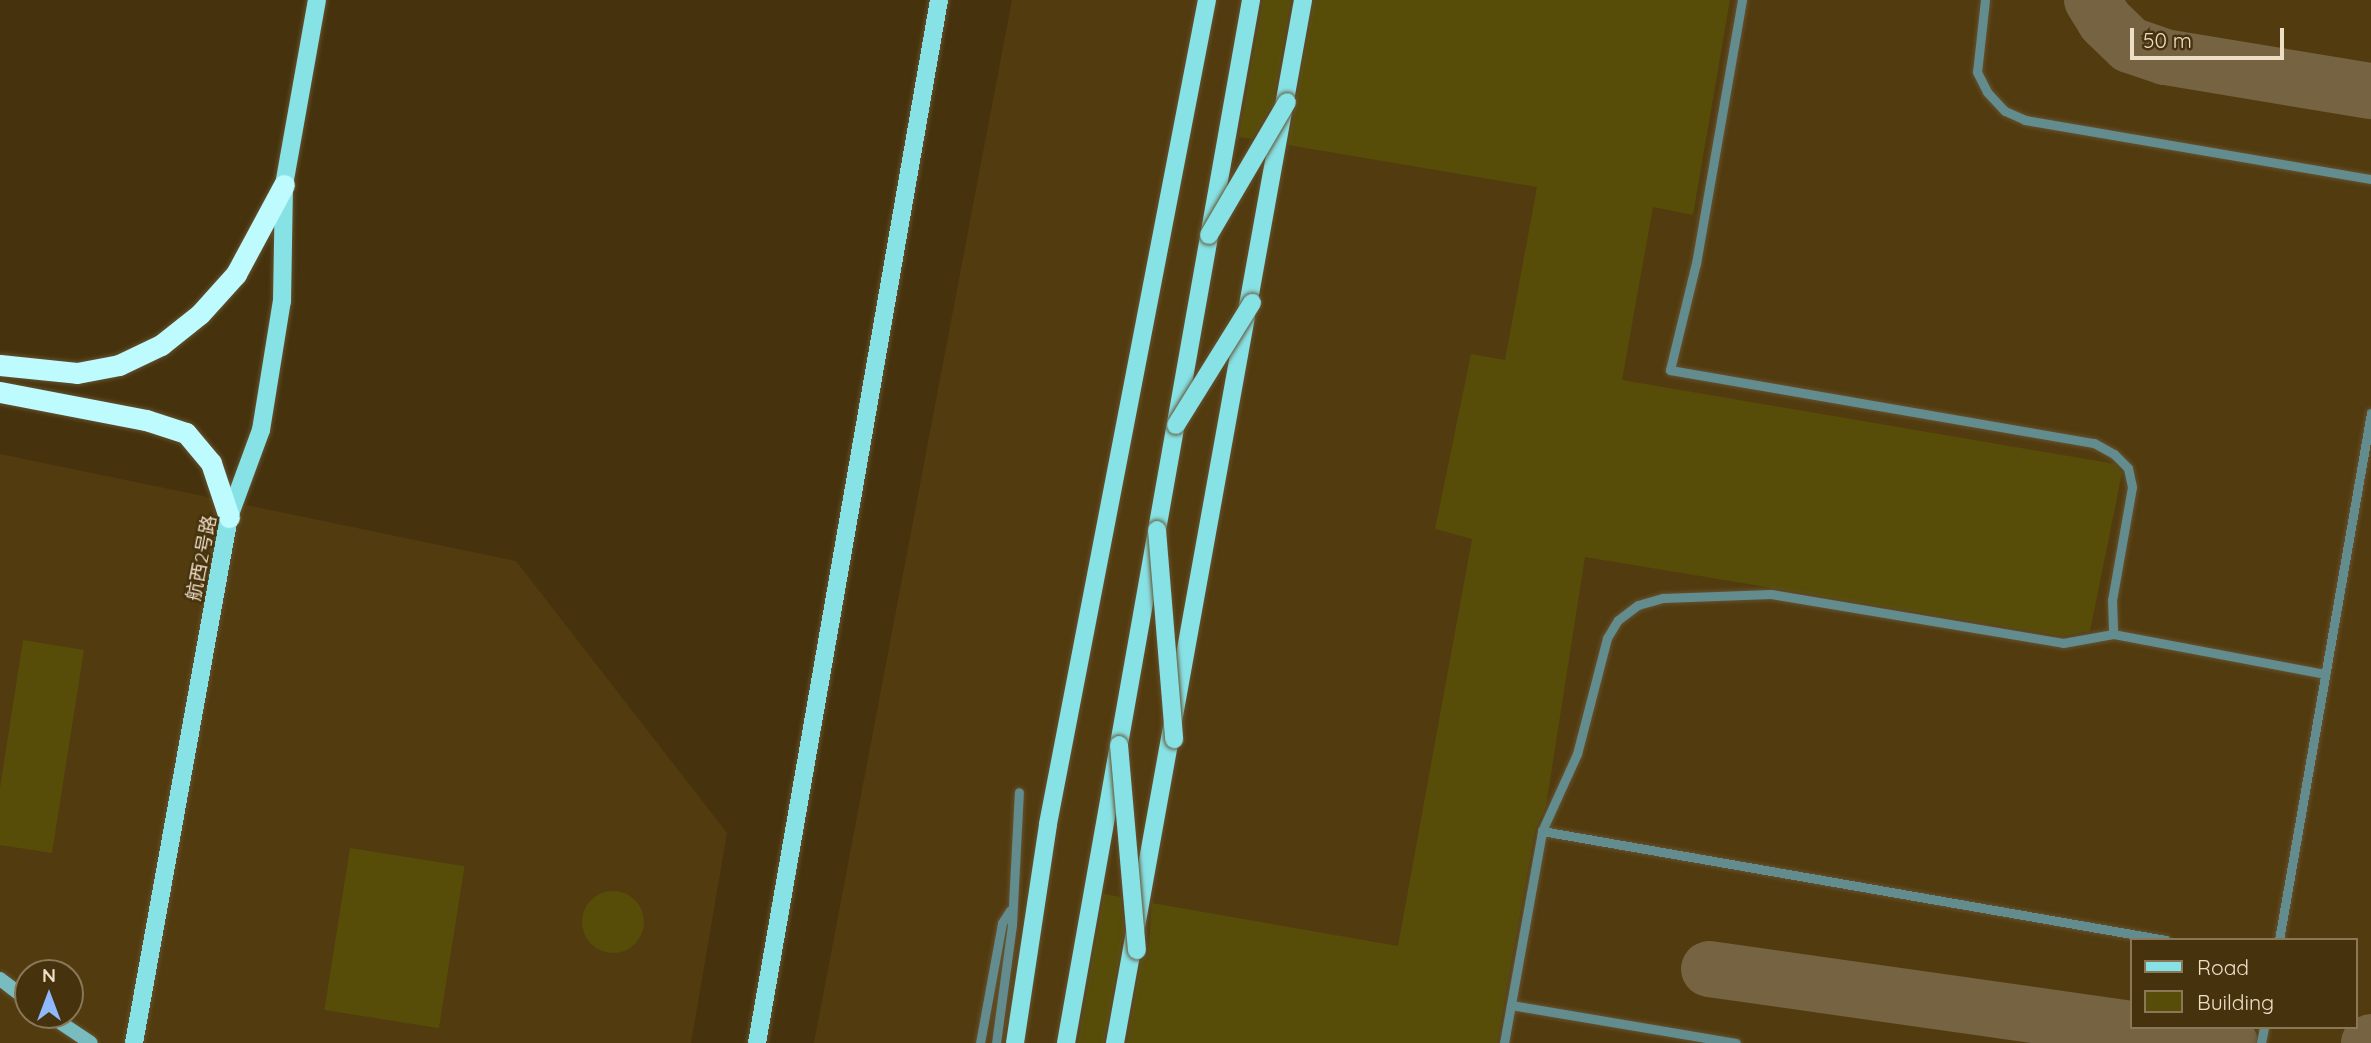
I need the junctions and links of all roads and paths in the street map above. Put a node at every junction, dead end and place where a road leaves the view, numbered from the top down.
1 (317, 0) edge
2 (939, 0) edge
3 (1207, 0) edge
4 (1251, 0) edge
5 (1304, 0) edge
6 (1742, 0) edge
7 (1985, 0) edge
8 (1287, 102) junction
9 (2371, 179) edge
10 (284, 185) junction
11 (1209, 235) junction
12 (1252, 303) junction
13 (0, 365) edge
14 (0, 392) edge
15 (2371, 413) edge
16 (1176, 425) junction
17 (229, 517) junction
18 (1157, 530) junction
19 (2113, 634) junction
20 (2325, 674) junction
21 (1174, 739) junction
22 (1119, 744) junction
23 (1019, 792) dead end
24 (1542, 831) junction
25 (1010, 910) junction
26 (2155, 938) edge
27 (2279, 938) edge
28 (1137, 950) junction
29 (1511, 1005) junction
30 (70, 1029) edge
31 (91, 1043) edge
32 (134, 1043) edge
33 (757, 1043) edge
34 (980, 1043) edge
35 (996, 1043) edge
36 (1015, 1043) edge
37 (1066, 1043) edge
38 (1115, 1043) edge
39 (1121, 1043) edge
40 (1504, 1043) edge
41 (1736, 1043) edge

1 - 10 main road, 航西2号路
2 - 33 main road
3 - 36 main road
4 - 11 main road
5 - 8 main road
5 - 38 main road
6 - 19 lane
7 - 9 lane
8 - 11 main road, bridge
8 - 12 main road, bridge
10 - 13 highway
10 - 17 main road, 航西2号路
11 - 16 main road, bridge
12 - 16 main road, bridge
12 - 21 main road, bridge
14 - 17 highway
15 - 20 lane
16 - 18 main road
17 - 32 main road, 航西2号路
18 - 21 main road, bridge
18 - 22 main road, bridge
19 - 20 lane
19 - 24 lane
20 - 27 lane
21 - 28 main road, bridge
22 - 28 main road, bridge
22 - 37 main road, bridge
23 - 25 lane
24 - 26 lane
24 - 29 lane
25 - 34 lane
25 - 35 lane
28 - 39 main road
29 - 40 lane
29 - 41 lane
30 - 31 street

